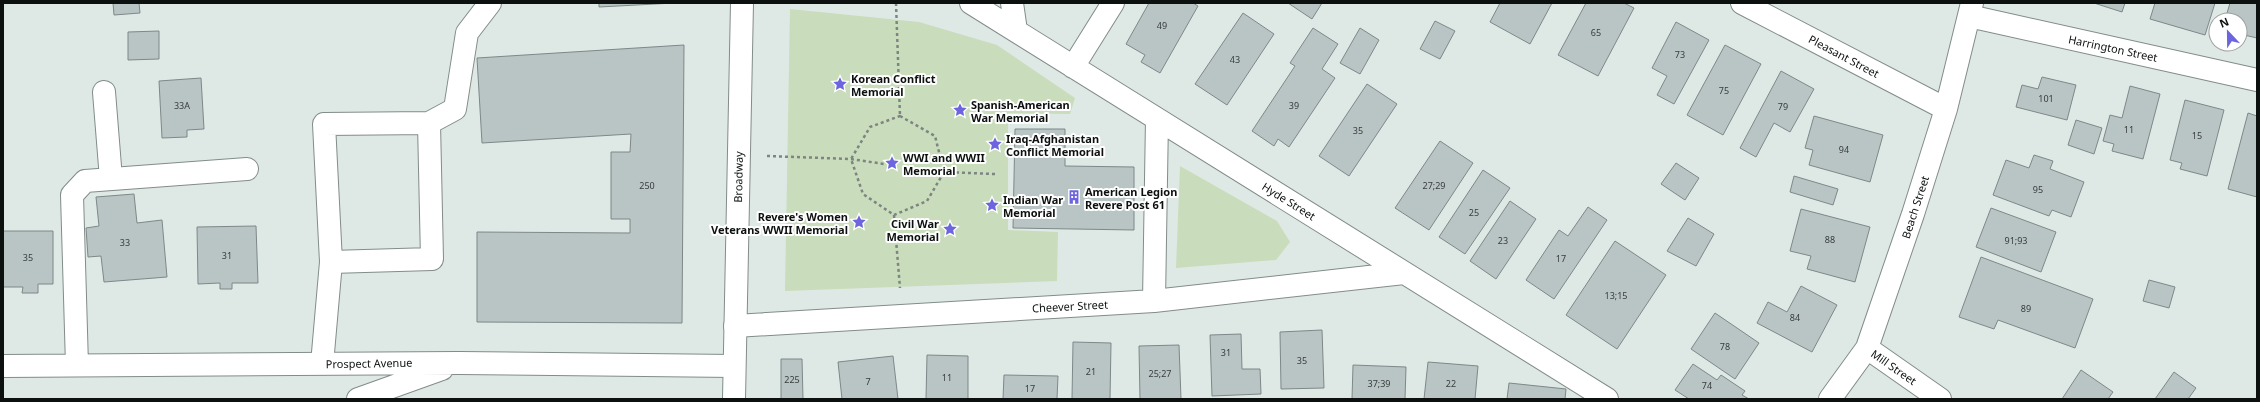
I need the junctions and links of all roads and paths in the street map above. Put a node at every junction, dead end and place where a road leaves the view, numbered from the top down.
1 (490, 3) edge
2 (742, 3) edge
3 (896, 3) edge
4 (972, 3) edge
5 (1012, 3) edge
6 (1113, 3) edge
7 (1742, 3) edge
8 (1971, 10) edge
9 (1016, 31) junction
10 (1073, 67) junction
11 (2257, 80) edge
12 (104, 92) dead end
13 (1946, 109) junction
14 (900, 116) junction
15 (1157, 119) junction
16 (429, 122) junction
17 (738, 155) junction
18 (851, 159) junction
19 (884, 164) dead end
20 (247, 169) dead end
21 (944, 172) junction
22 (995, 174) dead end
23 (111, 179) junction
24 (894, 215) junction
25 (331, 262) junction
26 (1404, 273) junction
27 (1154, 301) junction
28 (903, 315) junction
29 (735, 326) junction
30 (1867, 348) junction
31 (459, 363) junction
32 (322, 364) junction
33 (3, 366) edge
34 (77, 366) junction
35 (734, 366) junction
36 (358, 399) edge
37 (734, 399) edge
38 (1607, 399) edge
39 (1830, 399) edge
40 (1940, 399) edge

1 - 16 street
2 - 17 street, Broadway
3 - 14 path
4 - 9 street, Hyde Street
5 - 9 street
6 - 10 street
7 - 13 street, Pleasant Street
8 - 11 street, Harrington Street
8 - 13 street, Beach Street
9 - 10 street, Hyde Street
10 - 15 street, Hyde Street
12 - 23 street
13 - 30 street, Beach Street
14 - 18 path
14 - 21 path
15 - 26 street, Hyde Street
15 - 27 street
16 - 25 street
16 - 25 street
17 - 18 path
17 - 29 street, Broadway
18 - 19 path
18 - 24 path
20 - 23 street
21 - 22 path
21 - 24 path
23 - 34 street
24 - 28 path
25 - 32 street
26 - 27 street, Cheever Street
26 - 38 street, Hyde Street
27 - 28 street, Cheever Street
28 - 29 street, Cheever Street
29 - 35 street, Broadway
30 - 39 street, Beach Street
30 - 40 street, Mill Street
31 - 32 street, Prospect Avenue
31 - 35 street, Prospect Avenue
31 - 36 street
32 - 34 street, Prospect Avenue
33 - 34 street, Prospect Avenue
35 - 37 street, Broadway

